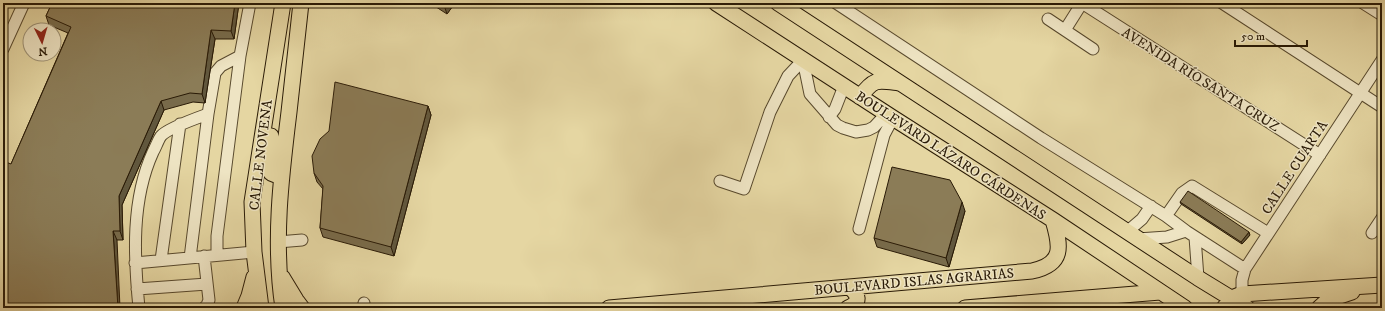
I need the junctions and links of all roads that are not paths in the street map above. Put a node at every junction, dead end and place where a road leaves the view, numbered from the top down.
1 (24, 3) edge
2 (250, 3) edge
3 (283, 3) edge
4 (301, 3) edge
5 (716, 3) edge
6 (778, 3) edge
7 (836, 3) edge
8 (1082, 3) edge
9 (1222, 3) edge
10 (1364, 3) edge
11 (1382, 15) edge
12 (1048, 19) dead end
13 (1065, 30) junction
14 (3, 49) edge
15 (1093, 49) dead end
16 (240, 56) junction
17 (803, 60) junction
18 (1382, 60) edge
19 (902, 83) junction
20 (844, 86) junction
21 (1361, 92) junction
22 (860, 97) junction
23 (266, 105) junction
24 (1382, 106) edge
25 (208, 114) junction
26 (889, 116) junction
27 (829, 117) junction
28 (180, 124) junction
29 (1320, 154) junction
30 (281, 177) junction
31 (720, 181) dead end
32 (1151, 206) junction
33 (1166, 216) junction
34 (1382, 218) edge
35 (1053, 220) junction
36 (859, 229) dead end
37 (1268, 233) junction
38 (1372, 233) dead end
39 (1190, 234) junction
40 (1133, 235) junction
41 (302, 240) dead end
42 (278, 242) junction
43 (254, 252) junction
44 (217, 255) junction
45 (204, 256) junction
46 (190, 258) junction
47 (161, 260) junction
48 (135, 263) junction
49 (256, 268) junction
50 (1245, 269) junction
51 (279, 272) junction
52 (1198, 278) junction
53 (207, 284) junction
54 (1379, 285) edge
55 (849, 287) junction
56 (137, 289) junction
57 (1160, 292) junction
58 (1236, 302) edge
59 (139, 308) edge
60 (204, 308) edge
61 (244, 308) edge
62 (261, 308) edge
63 (283, 308) edge
64 (302, 308) edge
65 (609, 308) edge
66 (848, 308) edge
67 (965, 308) edge
68 (1185, 308) edge
69 (1319, 308) edge

1 - 14 street
2 - 16 street
3 - 23 main road, CALLE NOVENA
4 - 30 main road, CALLE NOVENA
5 - 17 main road, BOULEVARD LÁZARO CÁRDENAS
6 - 19 main road
7 - 32 street
8 - 13 street
8 - 29 street, AVENIDA RÍO SANTA CRUZ
9 - 21 street
10 - 11 street
12 - 13 street
13 - 15 street
16 - 25 street
16 - 44 street
17 - 20 main road, BOULEVARD LÁZARO CÁRDENAS
17 - 27 street
17 - 31 street
18 - 21 street, CALLE CUARTA
19 - 22 main road
19 - 40 main road
20 - 22 main road, BOULEVARD LÁZARO CÁRDENAS
20 - 27 street
21 - 24 street
21 - 29 street, CALLE CUARTA
22 - 26 main road, BOULEVARD LÁZARO CÁRDENAS
23 - 30 main road
23 - 43 main road, CALLE NOVENA
25 - 28 street
25 - 46 street
26 - 27 street
26 - 35 main road, BOULEVARD LÁZARO CÁRDENAS
26 - 36 street
28 - 47 street
28 - 48 street
29 - 37 street, CALLE CUARTA
30 - 42 main road, CALLE NOVENA
32 - 33 street
32 - 40 street
33 - 37 street
33 - 39 street
34 - 38 street
35 - 55 main road, BOULEVARD ISLAS AGRARIAS
35 - 57 main road, BOULEVARD LÁZARO CÁRDENAS
37 - 50 street, CALLE CUARTA
39 - 40 street
39 - 50 street
39 - 52 street
40 - 52 main road
41 - 42 street
42 - 51 main road, CALLE NOVENA
43 - 44 street
43 - 49 main road, CALLE NOVENA
44 - 45 street
45 - 46 street
45 - 53 street
46 - 47 street
47 - 48 street
48 - 56 street
49 - 61 main road
49 - 62 main road, CALLE NOVENA
50 - 58 street, CALLE CUARTA
51 - 63 main road, CALLE NOVENA
51 - 64 main road
52 - 58 main road
53 - 56 street
53 - 60 street
54 - 58 main road
54 - 69 main road
55 - 65 main road, BOULEVARD ISLAS AGRARIAS
55 - 66 main road
56 - 59 street
57 - 67 main road
57 - 68 main road, BOULEVARD LÁZARO CÁRDENAS

